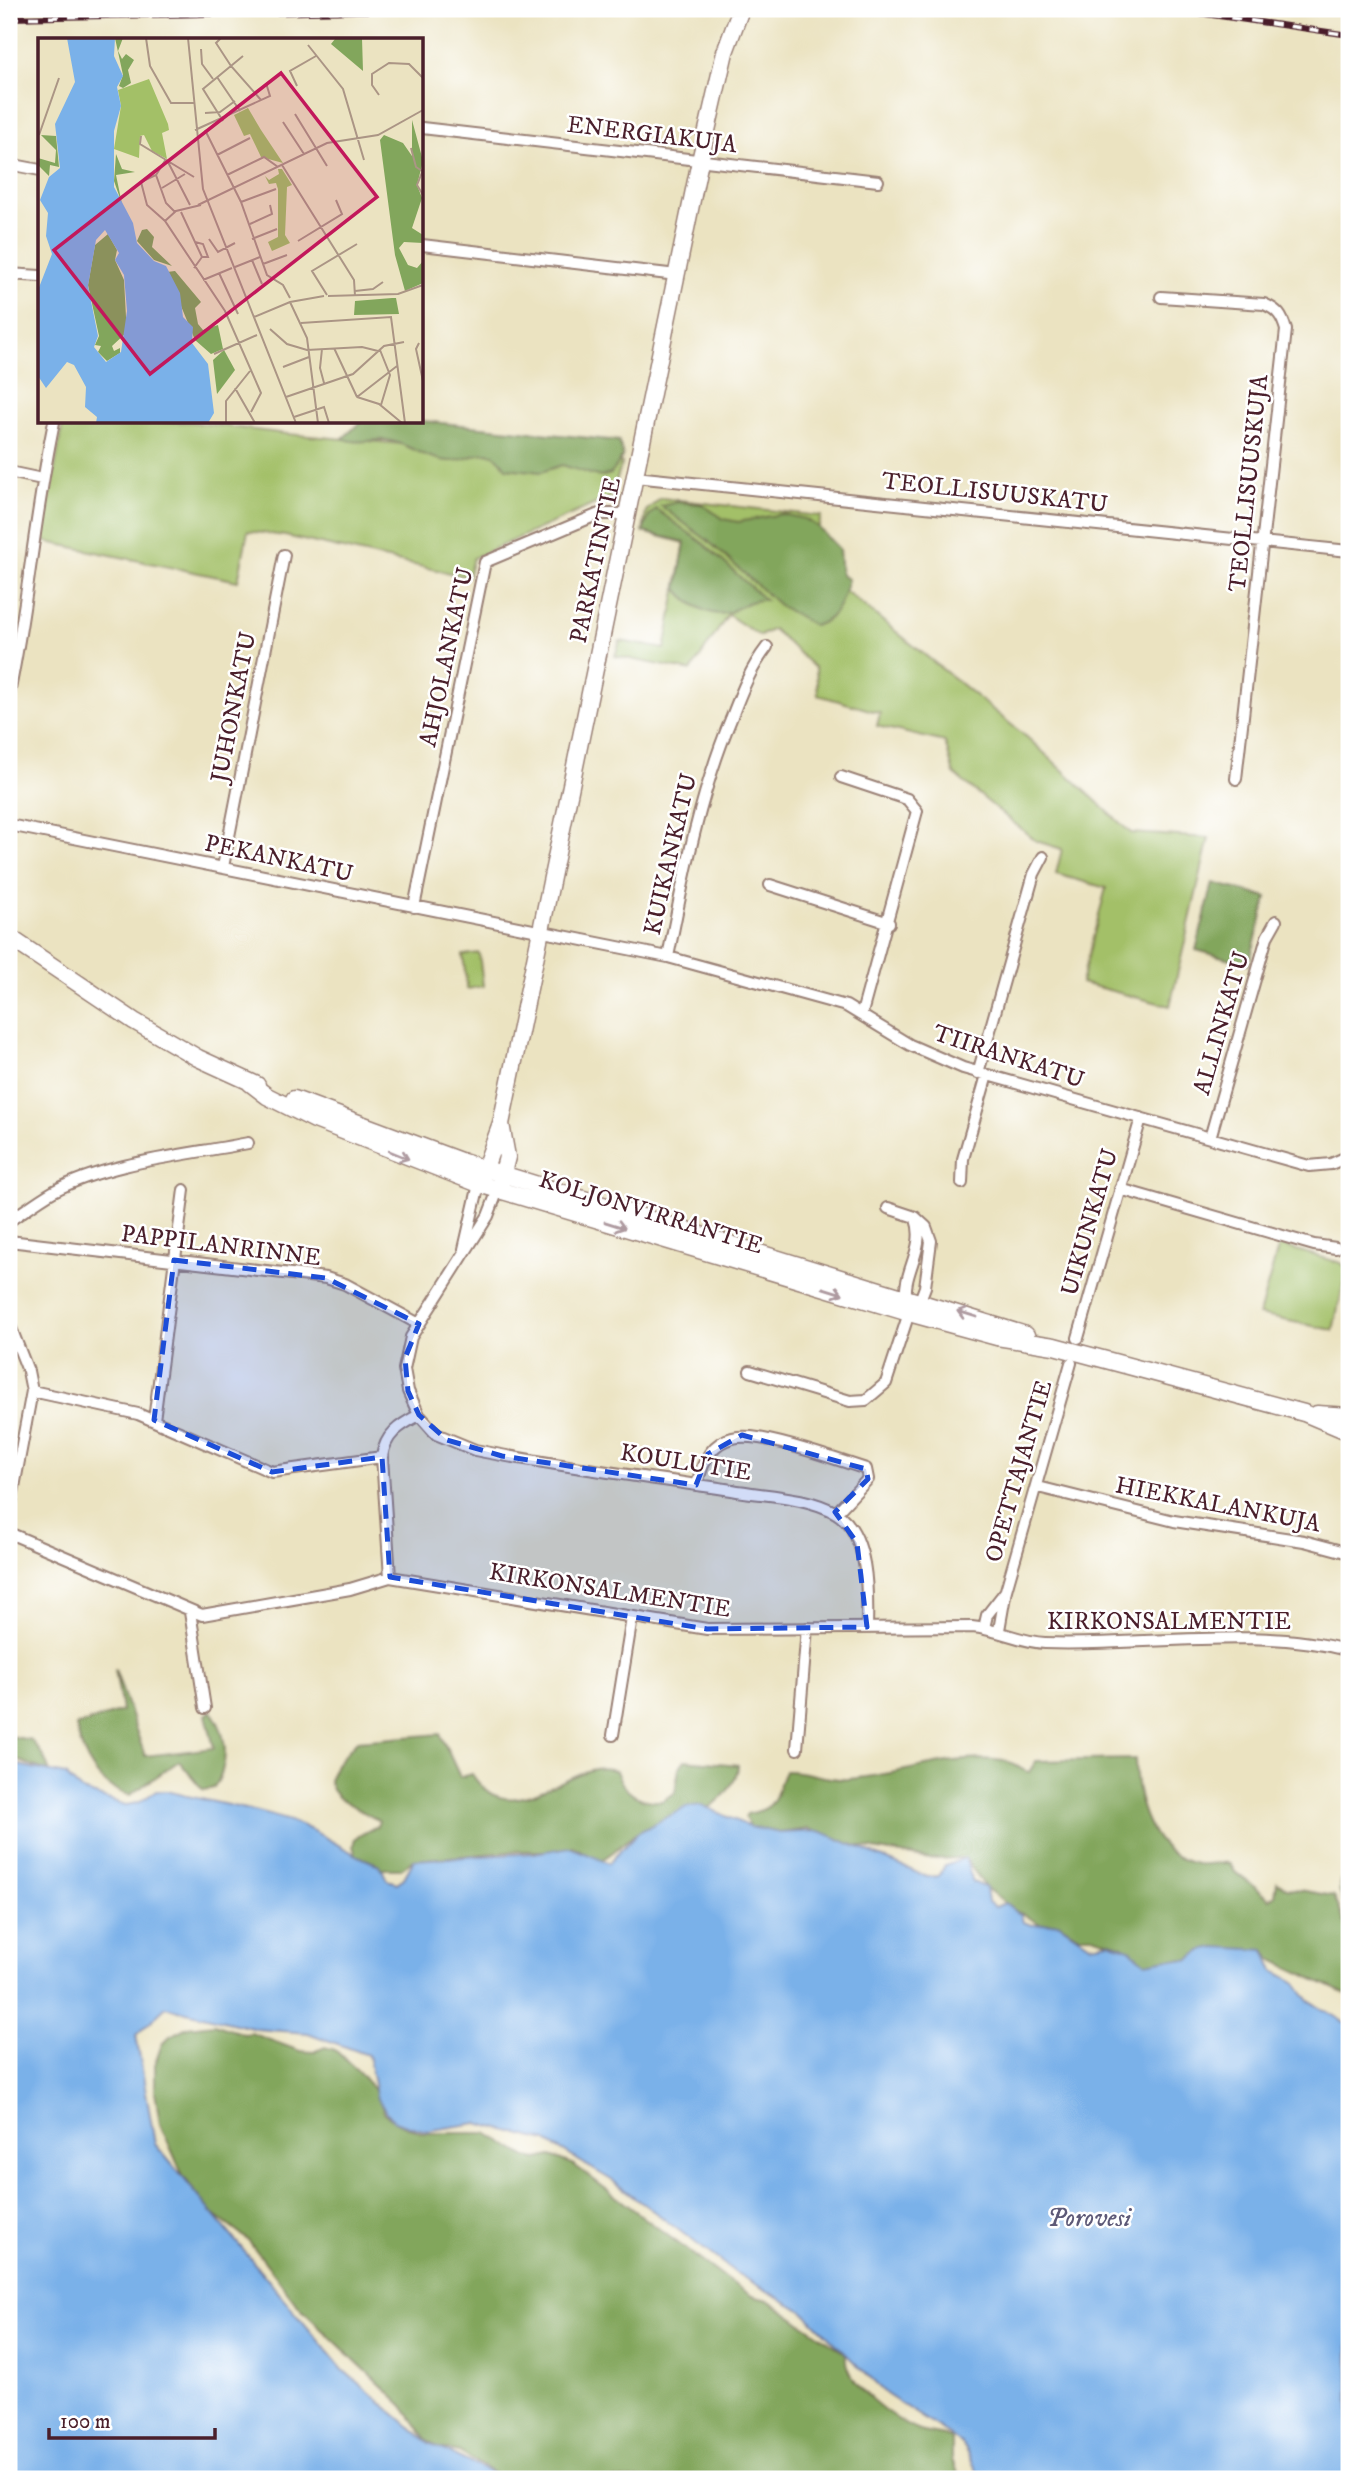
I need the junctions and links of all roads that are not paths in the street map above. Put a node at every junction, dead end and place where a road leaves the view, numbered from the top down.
1 (740, 9) edge
2 (424, 128) edge
3 (700, 161) junction
4 (9, 164) edge
5 (38, 170) edge
6 (878, 181) dead end
7 (424, 245) edge
8 (9, 274) edge
9 (677, 275) junction
10 (38, 276) edge
11 (1161, 297) dead end
12 (54, 424) edge
13 (9, 472) edge
14 (635, 477) junction
15 (42, 479) junction
16 (627, 514) junction
17 (1264, 542) junction
18 (1349, 551) edge
19 (284, 555) dead end
20 (14, 647) edge
21 (767, 647) dead end
22 (9, 694) edge
23 (841, 777) dead end
24 (1236, 779) dead end
25 (9, 825) edge
26 (1042, 858) dead end
27 (223, 867) junction
28 (770, 886) dead end
29 (414, 907) junction
30 (1276, 921) dead end
31 (889, 923) junction
32 (541, 933) junction
33 (9, 937) edge
34 (668, 957) junction
35 (862, 1013) junction
36 (983, 1074) junction
37 (1142, 1118) junction
38 (501, 1124) junction
39 (1210, 1138) junction
40 (248, 1143) dead end
41 (1349, 1156) edge
42 (481, 1176) junction
43 (500, 1182) junction
44 (962, 1183) dead end
45 (1120, 1189) junction
46 (184, 1190) dead end
47 (888, 1208) dead end
48 (915, 1217) junction
49 (9, 1221) edge
50 (9, 1241) edge
51 (1336, 1248) dead end
52 (174, 1260) junction
53 (461, 1261) junction
54 (913, 1298) junction
55 (909, 1314) junction
56 (9, 1323) edge
57 (419, 1324) junction
58 (1078, 1338) dead end
59 (1054, 1346) junction
60 (1071, 1363) dead end
61 (750, 1371) dead end
62 (32, 1391) junction
63 (1304, 1413) junction
64 (419, 1415) junction
65 (1349, 1416) edge
66 (153, 1420) junction
67 (1349, 1432) edge
68 (382, 1457) junction
69 (697, 1485) junction
70 (1038, 1487) junction
71 (836, 1513) junction
72 (9, 1514) edge
73 (9, 1533) edge
74 (1349, 1553) edge
75 (390, 1577) junction
76 (1006, 1590) junction
77 (190, 1612) junction
78 (632, 1618) junction
79 (867, 1627) junction
80 (807, 1628) junction
81 (984, 1628) junction
82 (999, 1630) junction
83 (1349, 1651) edge
84 (205, 1708) dead end
85 (613, 1735) dead end
86 (797, 1749) dead end

1 - 3 main road, PARKATINTIE
2 - 3 street, ENERGIAKUJA
3 - 6 street, ENERGIAKUJA
3 - 9 main road, PARKATINTIE
4 - 5 street
7 - 9 street
8 - 10 street
9 - 14 main road, PARKATINTIE
11 - 17 street, TEOLLISUUSKUJA
12 - 15 street
13 - 15 street
14 - 16 main road, PARKATINTIE
14 - 17 street, TEOLLISUUSKATU
15 - 20 street
16 - 29 street, AHJOLANKATU
16 - 32 main road, PARKATINTIE
17 - 18 street, TEOLLISUUSKATU
17 - 24 street, TEOLLISUUSKUJA
19 - 27 street, JUHONKATU
20 - 22 street
21 - 34 street, KUIKANKATU
23 - 31 street
25 - 27 street, PEKANKATU
26 - 36 street
27 - 29 street, PEKANKATU
28 - 31 street
29 - 32 street, PEKANKATU
30 - 39 street, ALLINKATU
31 - 35 street
32 - 34 street, TIIRANKATU
32 - 38 main road, PARKATINTIE
33 - 42 main road, KOLJONVIRRANTIE
34 - 35 street, TIIRANKATU
35 - 36 street, TIIRANKATU
36 - 37 street, TIIRANKATU
36 - 44 street
37 - 39 street, TIIRANKATU
37 - 45 street, UIKUNKATU
38 - 42 main road, PARKATINTIE
38 - 43 main road, PARKATINTIE
39 - 41 street, TIIRANKATU
40 - 49 street
42 - 43 main road, KOLJONVIRRANTIE
42 - 53 street
43 - 53 street
43 - 54 main road, KOLJONVIRRANTIE
43 -> 55 main road, KOLJONVIRRANTIE
45 - 51 street
45 - 58 street, UIKUNKATU
46 - 52 street
47 - 48 street
48 - 54 street
48 - 54 street
50 - 52 street, PAPPILANRINNE
52 - 57 street, PAPPILANRINNE
52 - 66 street
53 - 57 street
54 - 55 street
59 -> 54 main road, KOLJONVIRRANTIE
55 - 59 main road, KOLJONVIRRANTIE
55 - 61 street
56 - 62 street
57 - 64 street
59 - 63 main road, KOLJONVIRRANTIE
60 - 70 street, OPETTAJANTIE
62 - 66 street
62 - 72 street
63 - 65 main road
63 - 67 main road
64 - 68 street
64 - 69 street, KOULUTIE
66 - 68 street
68 - 75 street
69 - 71 street, KOULUTIE
69 - 71 street
70 - 74 street, HIEKKALANKUJA
70 - 76 street, OPETTAJANTIE
71 - 79 street
73 - 77 street, KIRKONSALMENTIE
75 - 77 street, KIRKONSALMENTIE
75 - 78 street, KIRKONSALMENTIE
76 - 81 street, OPETTAJANTIE
76 - 82 street, OPETTAJANTIE
77 - 84 street
78 - 80 street, KIRKONSALMENTIE
78 - 85 street
79 - 80 street, KIRKONSALMENTIE
79 - 81 street, KIRKONSALMENTIE
80 - 86 street
81 - 82 street, KIRKONSALMENTIE
82 - 83 street, KIRKONSALMENTIE

